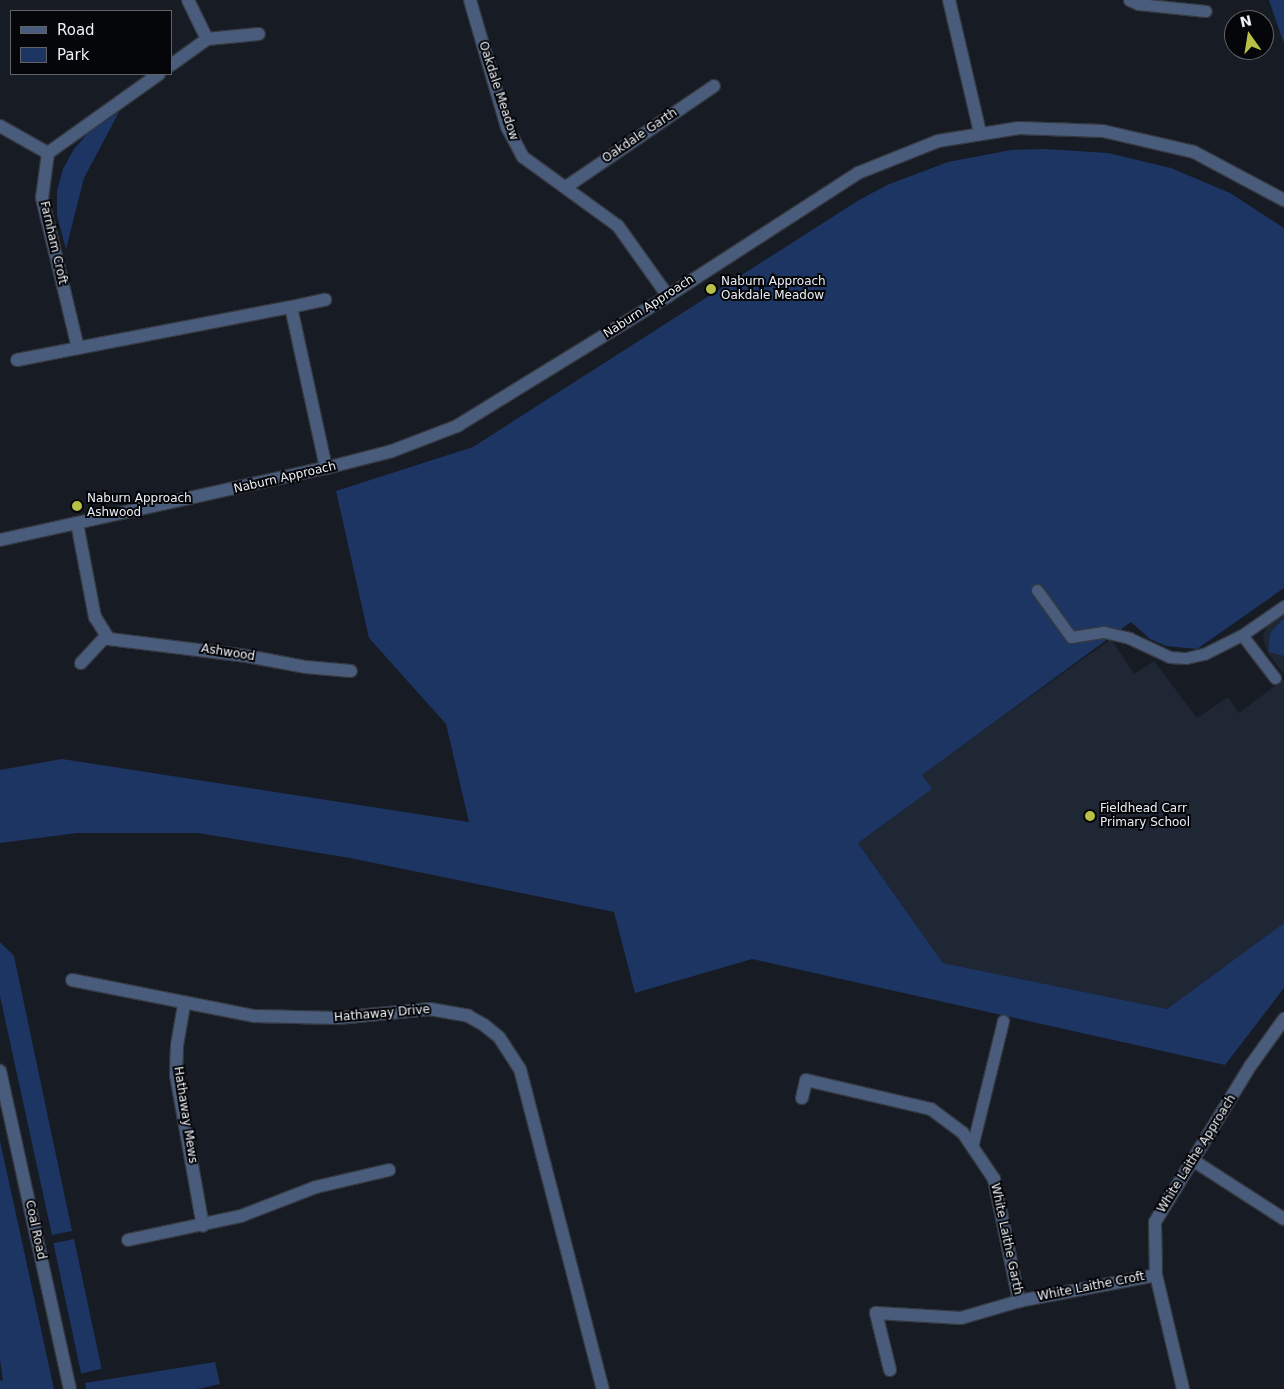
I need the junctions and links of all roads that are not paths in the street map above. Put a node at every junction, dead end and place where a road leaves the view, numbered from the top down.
1 (188, 0) edge
2 (470, 0) edge
3 (1129, 0) edge
4 (954, 1) edge
5 (1206, 11) dead end
6 (258, 34) dead end
7 (207, 39) junction
8 (172, 64) edge
9 (158, 75) edge
10 (714, 86) dead end
11 (0, 126) edge
12 (980, 132) junction
13 (48, 153) junction
14 (566, 187) junction
15 (1284, 200) edge
16 (668, 296) junction
17 (325, 300) dead end
18 (291, 307) junction
19 (78, 348) junction
20 (17, 360) dead end
21 (326, 468) junction
22 (77, 523) junction
23 (0, 540) edge
24 (1037, 590) dead end
25 (1284, 606) edge
26 (1242, 635) junction
27 (106, 636) junction
28 (81, 663) dead end
29 (351, 670) dead end
30 (1274, 678) dead end
31 (72, 980) dead end
32 (184, 1005) junction
33 (1284, 1019) edge
34 (1003, 1021) dead end
35 (0, 1071) edge
36 (802, 1098) dead end
37 (972, 1147) junction
38 (1194, 1161) junction
39 (389, 1170) dead end
40 (1284, 1219) edge
41 (203, 1226) junction
42 (128, 1240) dead end
43 (1156, 1275) junction
44 (1019, 1301) junction
45 (890, 1370) dead end
46 (70, 1389) edge
47 (602, 1389) edge
48 (1183, 1389) edge

1 - 7 street
2 - 14 street, Oakdale Meadow
3 - 5 lane
4 - 12 street
6 - 7 street
7 - 8 street
9 - 13 street
10 - 14 street, Oakdale Garth
11 - 13 street
12 - 15 street, Naburn Approach
12 - 16 street, Naburn Approach
13 - 19 street, Farnham Croft
14 - 16 street, Oakdale Meadow
16 - 21 street, Naburn Approach
17 - 18 street
18 - 19 street
18 - 21 street
19 - 20 street
21 - 22 street, Naburn Approach
22 - 23 street, Naburn Approach
22 - 27 street
24 - 26 lane
25 - 26 lane
26 - 30 lane
27 - 28 street
27 - 29 street, Ashwood
31 - 32 street, Hathaway Drive
32 - 41 street, Hathaway Mews
32 - 47 street, Hathaway Drive
33 - 38 street, White Laithe Approach
34 - 37 lane
35 - 46 street, Coal Road
36 - 37 street, White Laithe Garth
37 - 44 street, White Laithe Garth
38 - 40 street
38 - 43 street, White Laithe Approach
39 - 41 street
41 - 42 street
43 - 44 street, White Laithe Croft
43 - 48 street, White Laithe Approach
44 - 45 street, White Laithe Croft

